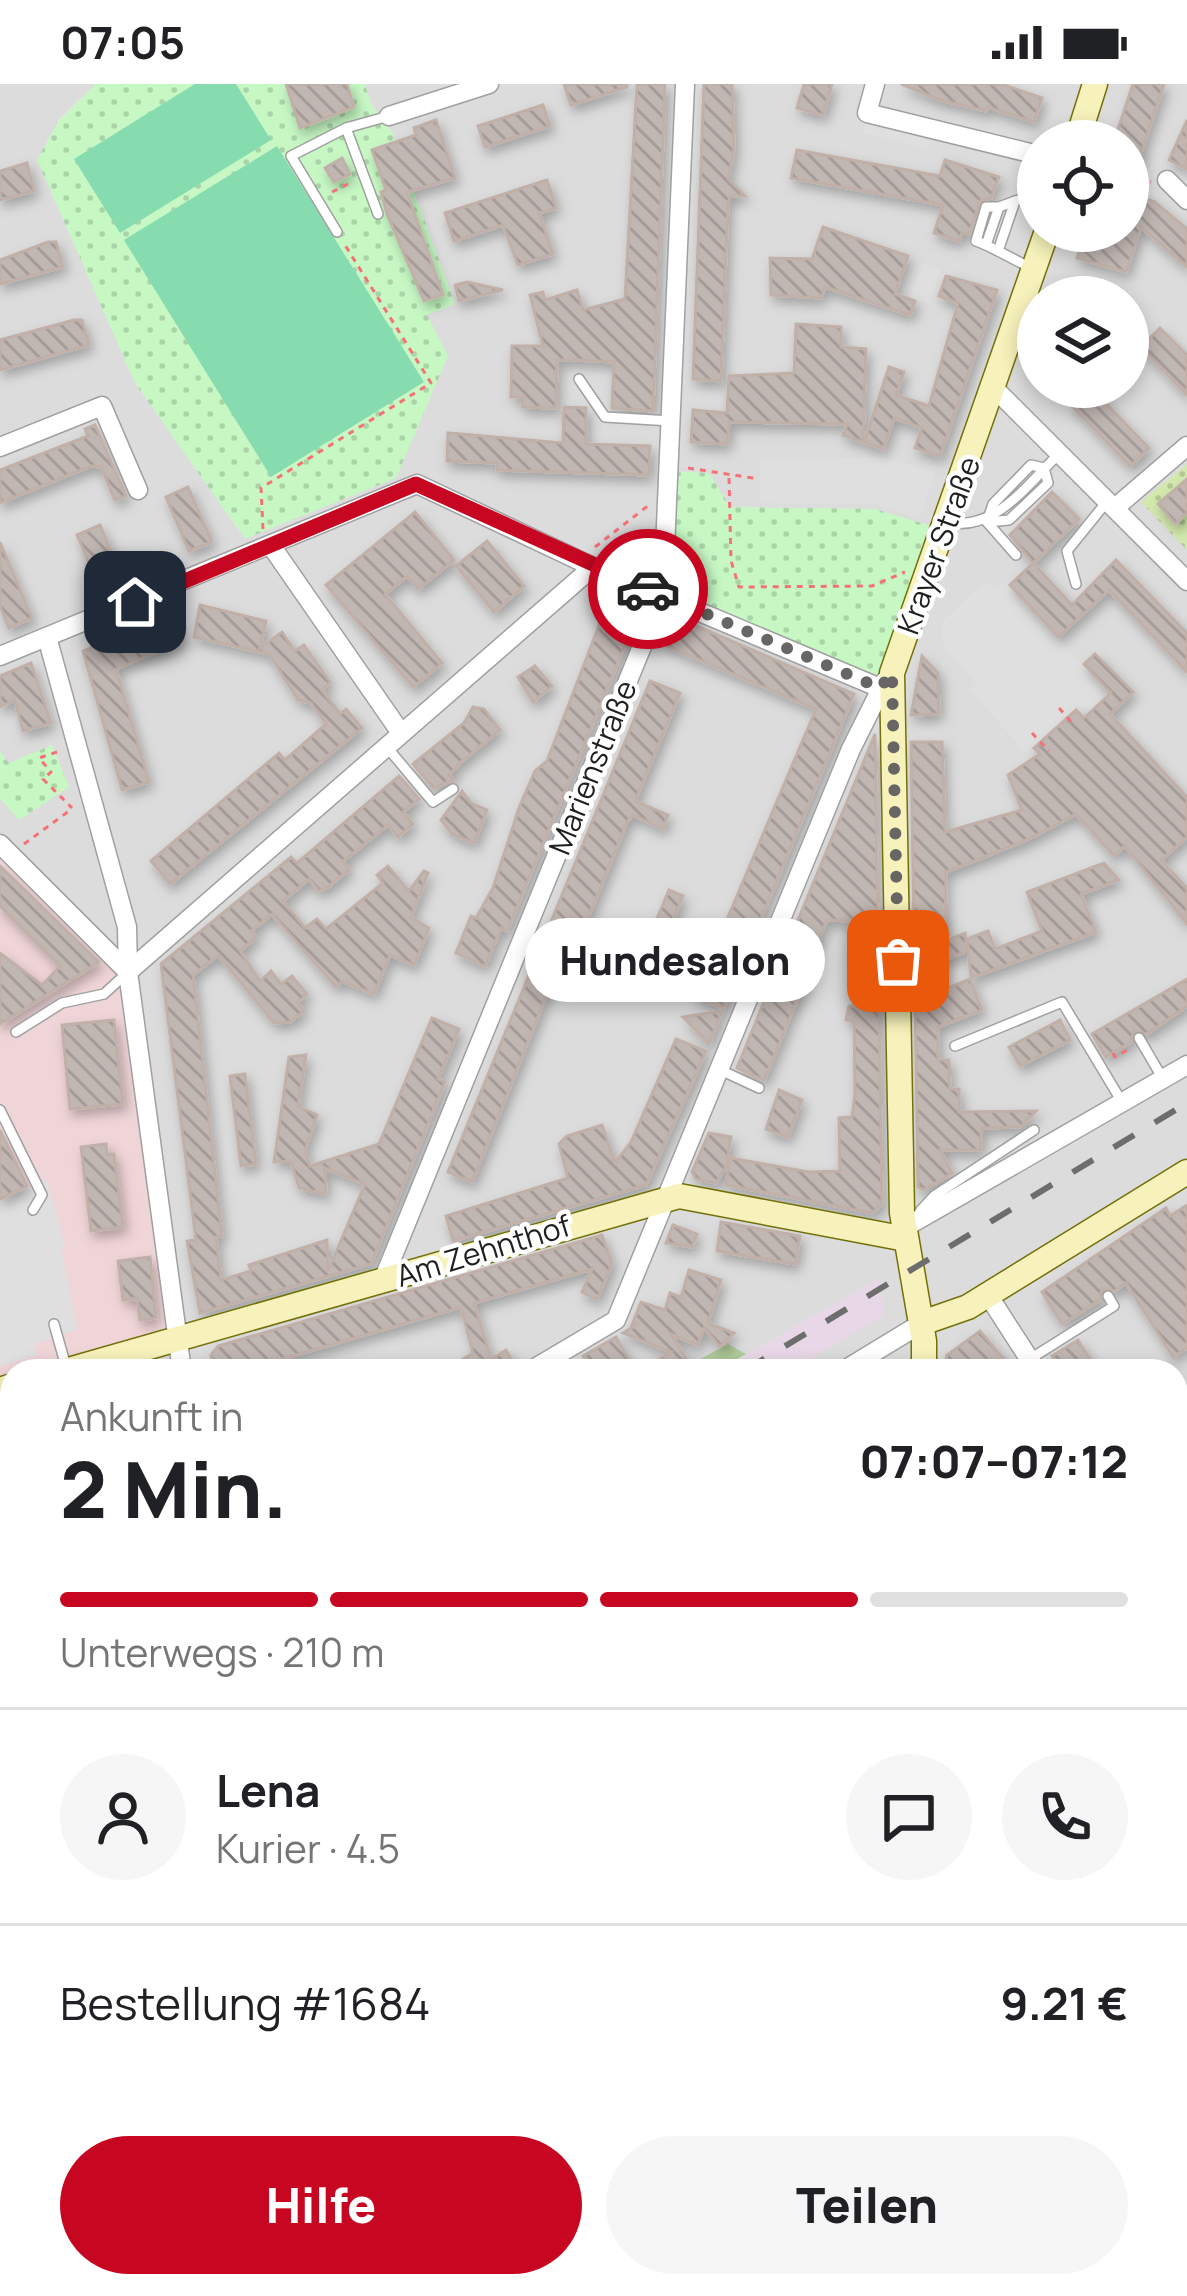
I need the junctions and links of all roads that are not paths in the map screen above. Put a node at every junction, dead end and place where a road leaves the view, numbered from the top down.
1 (489, 84) edge
2 (685, 84) edge
3 (875, 84) edge
4 (1095, 84) edge
5 (389, 116) joint
6 (1084, 120) edge
7 (346, 128) junction
8 (1017, 150) edge
9 (1167, 180) dead end
10 (1187, 200) edge
11 (1015, 202) joint
12 (378, 214) dead end
13 (337, 232) road end
14 (998, 251) junction
15 (1040, 252) edge
16 (1034, 270) junction
17 (579, 380) dead end
18 (994, 388) junction
19 (671, 421) junction
20 (1187, 446) edge
21 (0, 447) edge
22 (1061, 452) junction
23 (138, 490) dead end
24 (1112, 503) junction
25 (945, 522) junction
26 (987, 522) junction
27 (270, 547) junction
28 (1016, 555) dead end
29 (589, 565) junction
30 (1187, 581) edge
31 (1076, 584) dead end
32 (663, 595) junction
33 (47, 637) junction
34 (0, 656) edge
35 (886, 680) junction
36 (393, 739) junction
37 (453, 789) dead end
38 (5, 849) edge
39 (128, 972) junction
40 (16, 1032) dead end
41 (1138, 1038) dead end
42 (955, 1046) dead end
43 (1187, 1065) edge
44 (718, 1069) junction
45 (1162, 1079) junction
46 (759, 1088) dead end
47 (1122, 1102) junction
48 (0, 1110) edge
49 (1034, 1130) dead end
50 (1187, 1172) edge
51 (664, 1198) junction
52 (33, 1210) dead end
53 (905, 1234) junction
54 (383, 1280) junction
55 (988, 1294) junction
56 (1108, 1296) dead end
57 (922, 1323) junction
58 (54, 1324) dead end
59 (178, 1339) junction
60 (72, 1359) edge
61 (111, 1359) edge
62 (180, 1359) edge
63 (550, 1359) edge
64 (863, 1359) edge
65 (924, 1359) edge
66 (1030, 1359) edge
67 (1042, 1359) edge

1 - 5 street
2 - 19 street, Marienstraße
3 - 8 street
4 - 6 main road
5 - 7 lane
7 - 12 lane
7 - 13 lane
9 - 10 street
11 - 14 lane
11 - 14 lane
14 - 16 lane
15 - 16 main road, Krayer Straße
16 - 18 main road, Krayer Straße
17 - 19 lane
18 - 22 street
18 - 25 main road, Krayer Straße
19 - 32 street, Marienstraße
20 - 24 street
21 - 23 street
22 - 24 street
22 - 26 lane
24 - 30 street
24 - 31 lane
25 - 26 lane
25 - 35 main road, Krayer Straße
26 - 28 lane
27 - 29 street
27 - 33 street
27 - 36 street
29 - 32 street
29 - 36 street
32 - 35 street
32 - 54 street, Marienstraße
33 - 34 street
33 - 39 street
35 - 44 street
35 - 53 main road, Krayer Straße
36 - 37 lane
36 - 39 street
38 - 39 street
39 - 40 lane
39 - 59 street
41 - 45 lane
42 - 47 lane
43 - 45 street
44 - 46 lane
44 - 51 street
45 - 47 street
47 - 53 street
48 - 52 lane
49 - 53 lane
50 - 55 main road
51 - 53 main road, Am Zehnthof
51 - 54 main road, Am Zehnthof
51 - 63 street
53 - 57 main road, Krayer Straße
54 - 59 main road, Am Zehnthof
55 - 57 main road
55 - 66 street
56 - 67 lane
57 - 64 street
57 - 65 main road, Krayer Straße
58 - 60 lane
59 - 61 main road, Am Zehnthof
59 - 62 street

